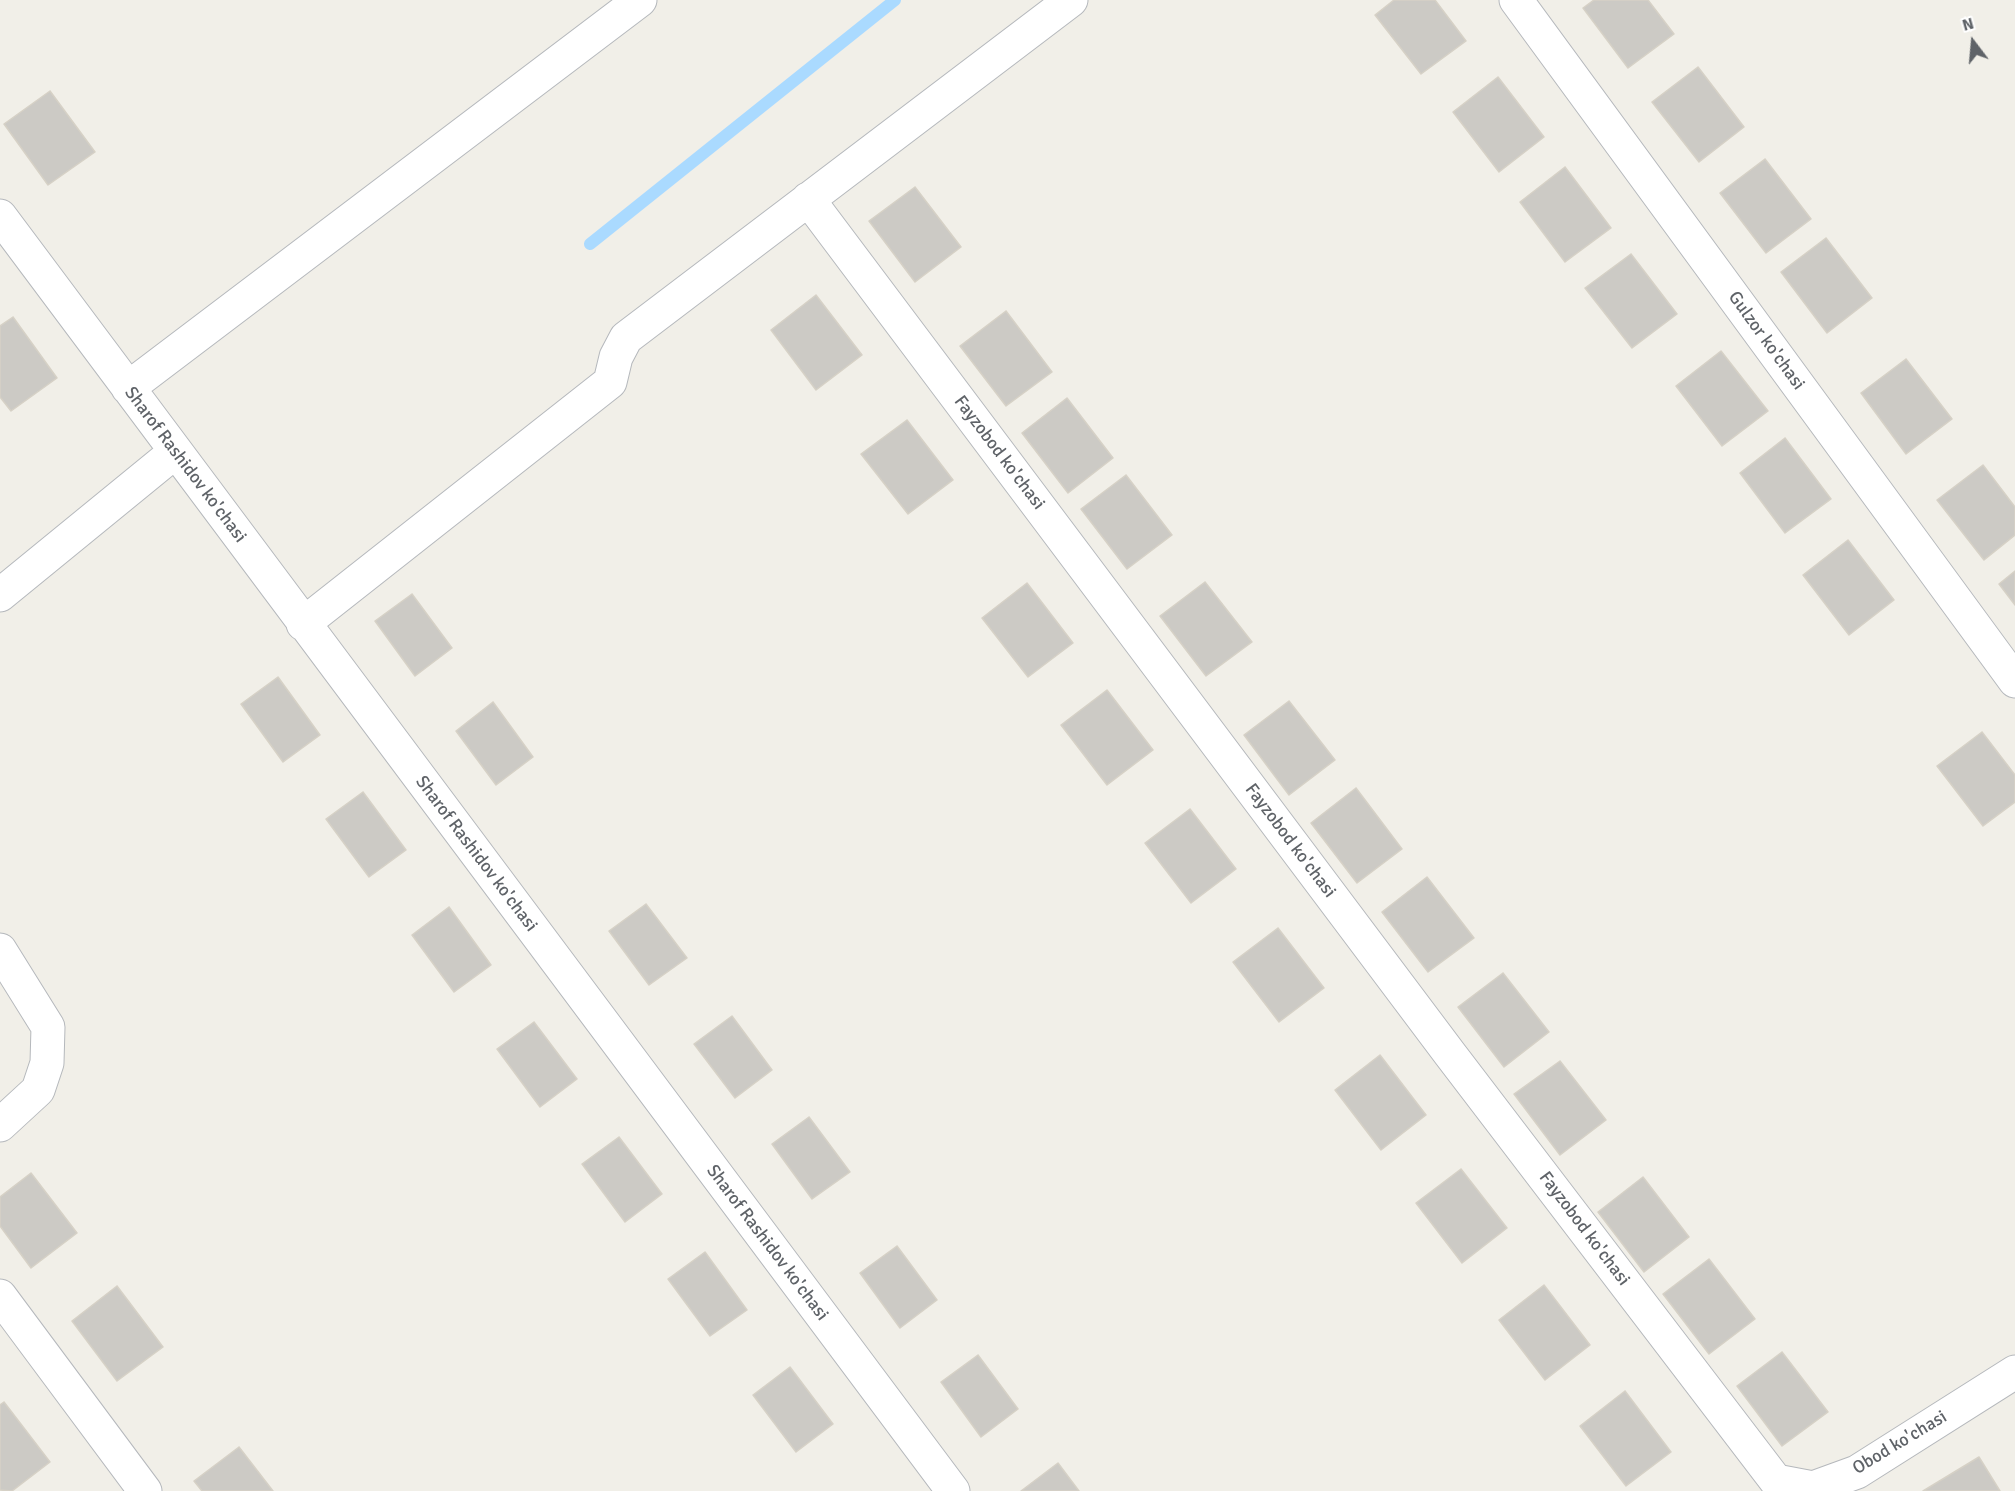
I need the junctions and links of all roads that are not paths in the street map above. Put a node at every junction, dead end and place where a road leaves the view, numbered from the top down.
1 (640, 0) edge
2 (1071, 0) edge
3 (1516, 0) edge
4 (808, 199) junction
5 (0, 216) edge
6 (128, 388) junction
7 (175, 452) junction
8 (0, 595) edge
9 (303, 624) junction
10 (2015, 681) edge
11 (0, 950) edge
12 (0, 1125) edge
13 (0, 1296) edge
14 (2015, 1372) edge
15 (1776, 1481) joint
16 (146, 1491) edge
17 (953, 1491) edge

1 - 6 street
2 - 4 street
3 - 10 street, Gulzor ko'chasi
4 - 9 street
4 - 15 street, Fayzobod ko'chasi
5 - 6 street, Sharof Rashidov ko'chasi
6 - 7 street, Sharof Rashidov ko'chasi
7 - 8 street
7 - 9 street, Sharof Rashidov ko'chasi
9 - 17 street, Sharof Rashidov ko'chasi
11 - 12 street
13 - 16 street
14 - 15 street, Obod ko'chasi

